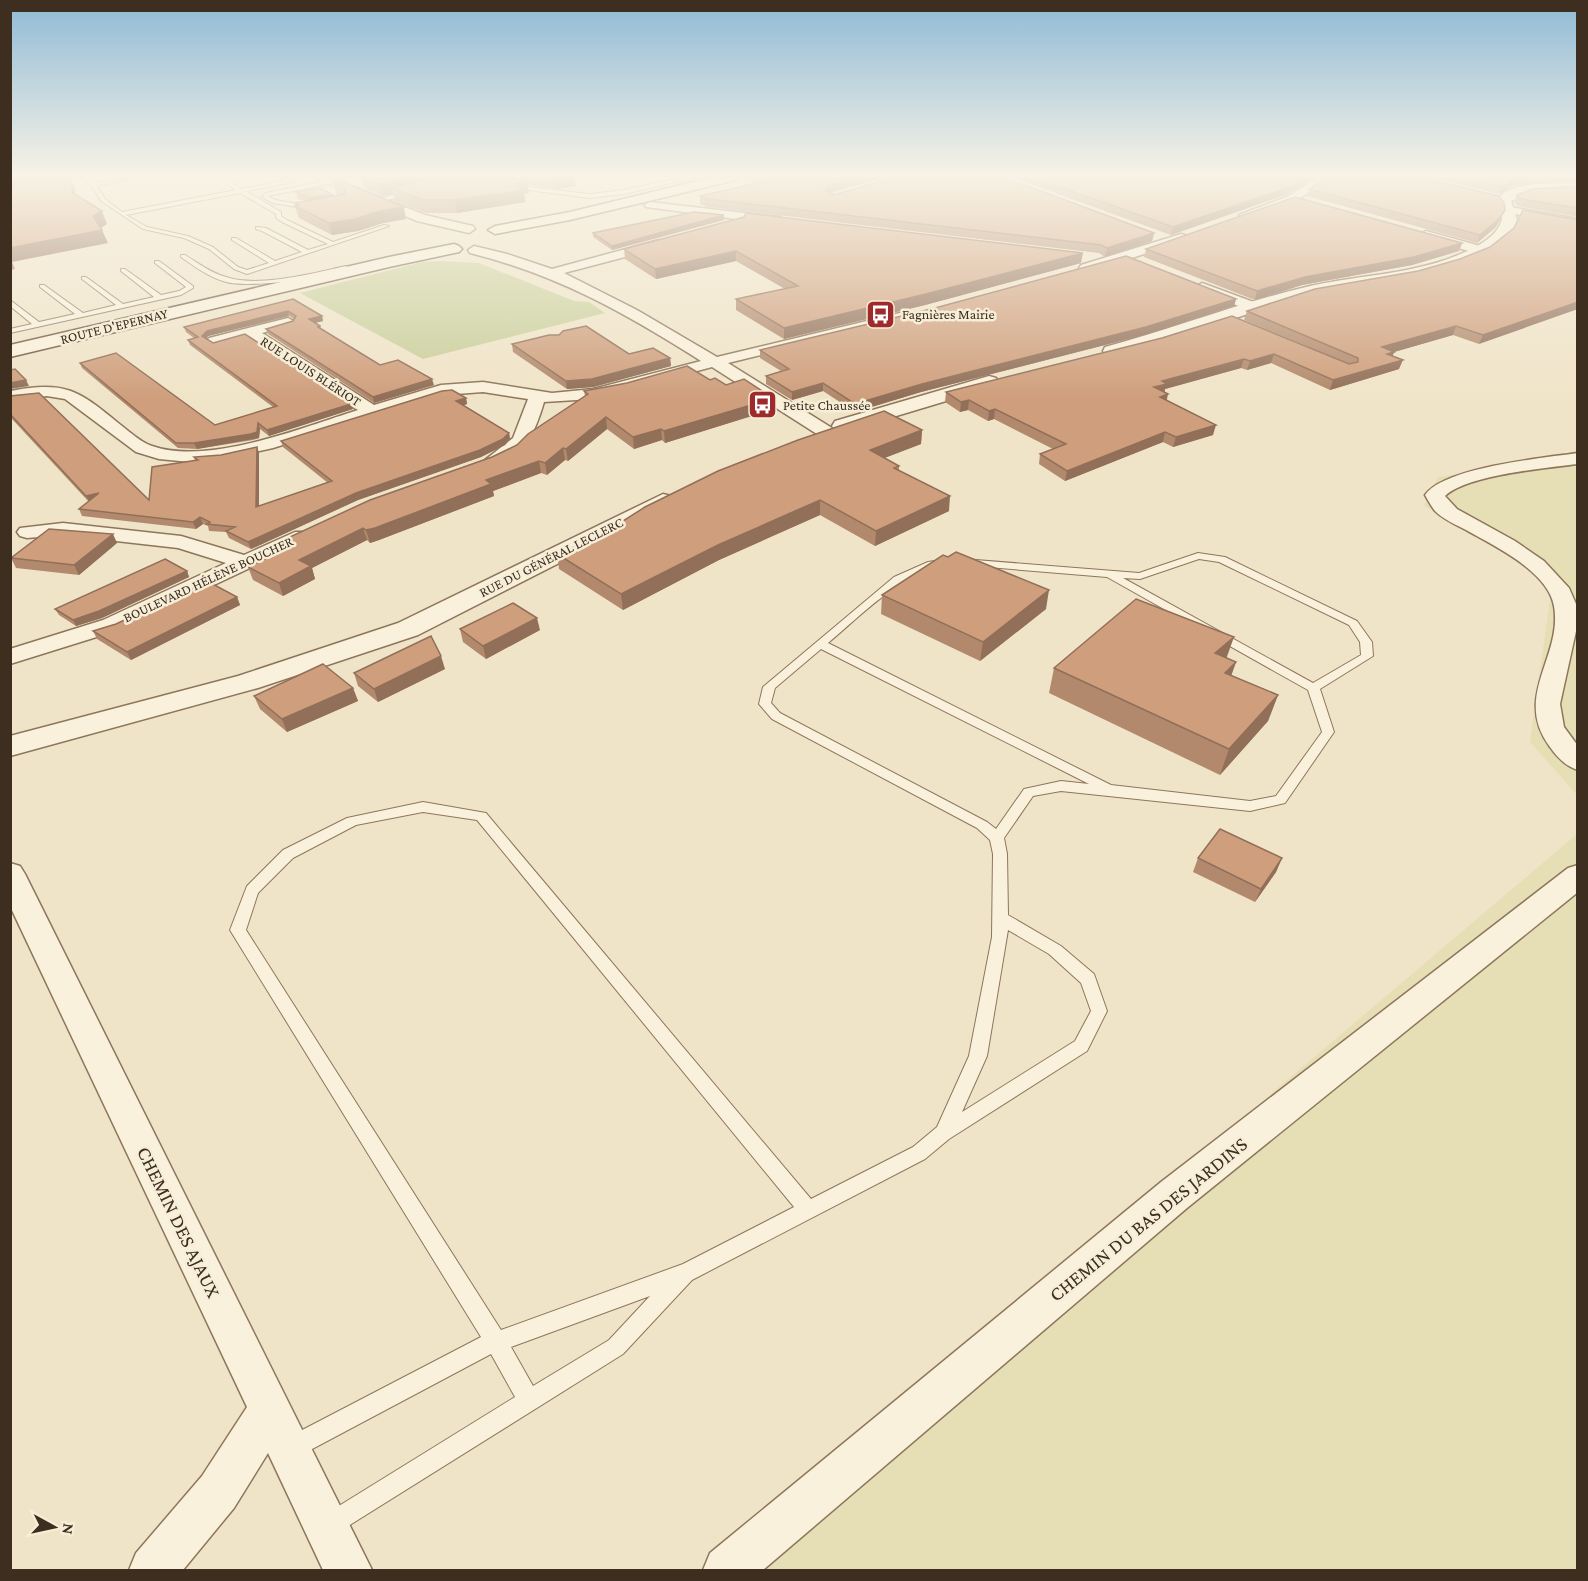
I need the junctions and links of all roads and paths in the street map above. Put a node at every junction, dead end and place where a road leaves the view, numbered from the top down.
1 (214, 251) edge
2 (254, 251) edge
3 (311, 251) edge
4 (415, 251) edge
5 (416, 251) edge
6 (477, 251) edge
7 (519, 251) edge
8 (632, 251) edge
9 (1142, 251) edge
10 (1478, 251) edge
11 (307, 252) joint
12 (183, 256) dead end
13 (383, 259) junction
14 (1118, 259) junction
15 (157, 262) dead end
16 (274, 263) junction
17 (1077, 263) edge
18 (532, 264) junction
19 (1146, 265) edge
20 (123, 270) dead end
21 (554, 272) junction
22 (84, 278) dead end
23 (1190, 282) edge
24 (42, 286) dead end
25 (160, 298) junction
26 (10, 302) edge
27 (217, 302) junction
28 (121, 306) junction
29 (1254, 307) junction
30 (919, 312) edge
31 (81, 315) junction
32 (288, 322) edge
33 (38, 325) junction
34 (10, 331) edge
35 (250, 332) junction
36 (214, 342) edge
37 (10, 351) edge
38 (1098, 354) edge
39 (714, 362) junction
40 (1010, 376) edge
41 (10, 396) edge
42 (537, 396) junction
43 (371, 411) junction
44 (826, 432) junction
45 (794, 444) edge
46 (1578, 458) edge
47 (477, 467) edge
48 (689, 488) edge
49 (315, 530) edge
50 (27, 532) dead end
51 (243, 562) junction
52 (1107, 574) junction
53 (820, 644) junction
54 (10, 657) edge
55 (1313, 688) junction
56 (10, 746) edge
57 (1578, 761) edge
58 (1112, 790) junction
59 (997, 838) junction
60 (10, 874) edge
61 (1578, 876) edge
62 (1000, 918) junction
63 (943, 1133) junction
64 (808, 1210) junction
65 (688, 1272) junction
66 (496, 1342) junction
67 (529, 1401) junction
68 (270, 1410) junction
69 (289, 1449) junction
70 (327, 1526) junction
71 (153, 1570) edge
72 (348, 1570) edge
73 (727, 1570) edge

1 - 16 lane
2 - 16 lane
3 - 11 lane
4 - 13 street, ROUTE D'EPERNAY
5 - 27 street, ROUTE D'EPERNAY
6 - 18 street
7 - 18 street
8 - 21 street
9 - 14 street
10 - 29 street
11 - 16 lane
12 - 13 lane
13 - 27 street, ROUTE D'EPERNAY
14 - 17 street
14 - 19 street
15 - 25 lane
18 - 21 street
20 - 25 lane
21 - 39 street
22 - 28 lane
23 - 29 street
24 - 31 lane
25 - 28 lane
26 - 33 lane
27 - 37 street, ROUTE D'EPERNAY
28 - 31 lane
29 - 38 street
30 - 39 street
31 - 33 lane
32 - 35 street, RUE LOUIS BLÉRIOT
33 - 34 lane
35 - 36 street, RUE LOUIS BLÉRIOT
35 - 43 street, RUE LOUIS BLÉRIOT
39 - 42 street
39 - 44 street
40 - 44 street
41 - 43 street
42 - 43 street
42 - 47 street
44 - 45 street
46 - 57 street
48 - 56 street, RUE DU GÉNÉRAL LECLERC
49 - 51 street, BOULEVARD HÉLÈNE BOUCHER
50 - 51 street
51 - 54 street, BOULEVARD HÉLÈNE BOUCHER
52 - 53 lane
52 - 55 lane
52 - 55 lane
53 - 58 lane
53 - 59 lane
55 - 58 lane
58 - 59 lane
59 - 62 lane
60 - 68 street, CHEMIN DES AJAUX
61 - 73 street, CHEMIN DU BAS DES JARDINS
62 - 63 lane
62 - 63 lane
63 - 64 lane
64 - 65 lane
64 - 66 lane
65 - 66 lane
65 - 67 lane
66 - 67 lane
66 - 69 lane
67 - 70 lane
68 - 69 street, CHEMIN DES AJAUX
68 - 71 street
69 - 70 street, CHEMIN DES AJAUX
70 - 72 street, CHEMIN DES AJAUX

